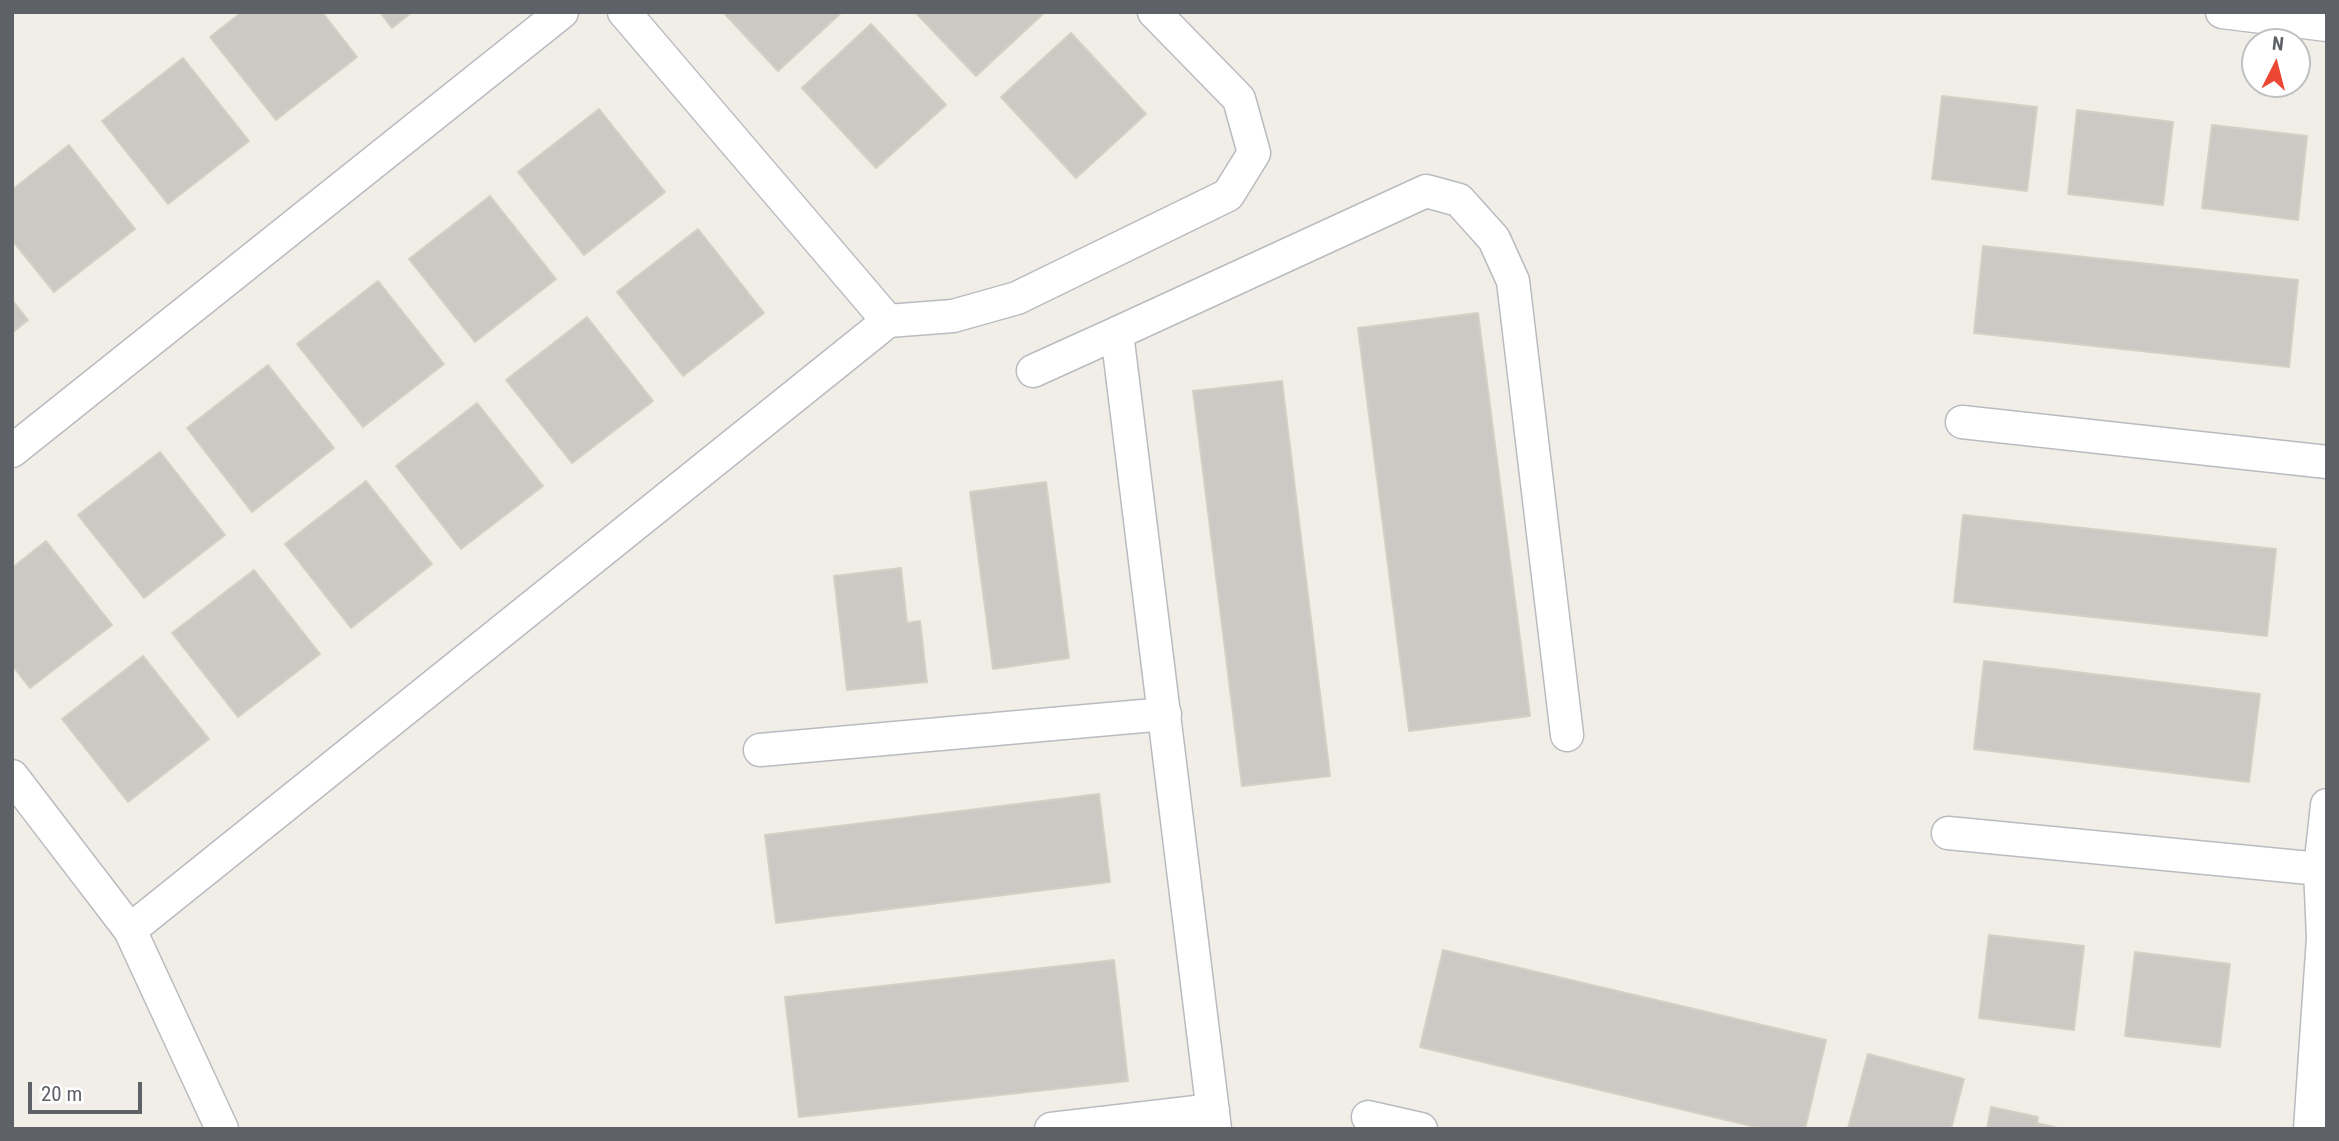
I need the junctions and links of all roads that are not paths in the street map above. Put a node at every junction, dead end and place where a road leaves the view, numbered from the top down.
1 (562, 12) edge
2 (624, 12) edge
3 (1154, 12) edge
4 (2222, 12) edge
5 (2327, 25) edge
6 (888, 321) junction
7 (1117, 333) junction
8 (1033, 371) dead end
9 (1962, 422) dead end
10 (12, 451) edge
11 (2327, 462) edge
12 (1164, 714) junction
13 (1567, 735) dead end
14 (760, 750) dead end
15 (12, 776) edge
16 (2327, 805) edge
17 (1948, 833) dead end
18 (2320, 869) junction
19 (130, 930) junction
20 (2325, 938) edge
21 (1368, 1117) dead end
22 (1214, 1120) edge
23 (222, 1129) edge
24 (1051, 1129) edge
25 (1421, 1129) edge
26 (2310, 1129) edge

1 - 10 street
2 - 6 street
3 - 6 street
4 - 5 street
6 - 19 street
7 - 8 street
7 - 12 street
7 - 13 street
9 - 11 street
12 - 14 street
12 - 22 street
15 - 19 street
16 - 18 street
17 - 18 street
18 - 20 street
19 - 23 street
20 - 26 street
21 - 25 street
22 - 24 street

